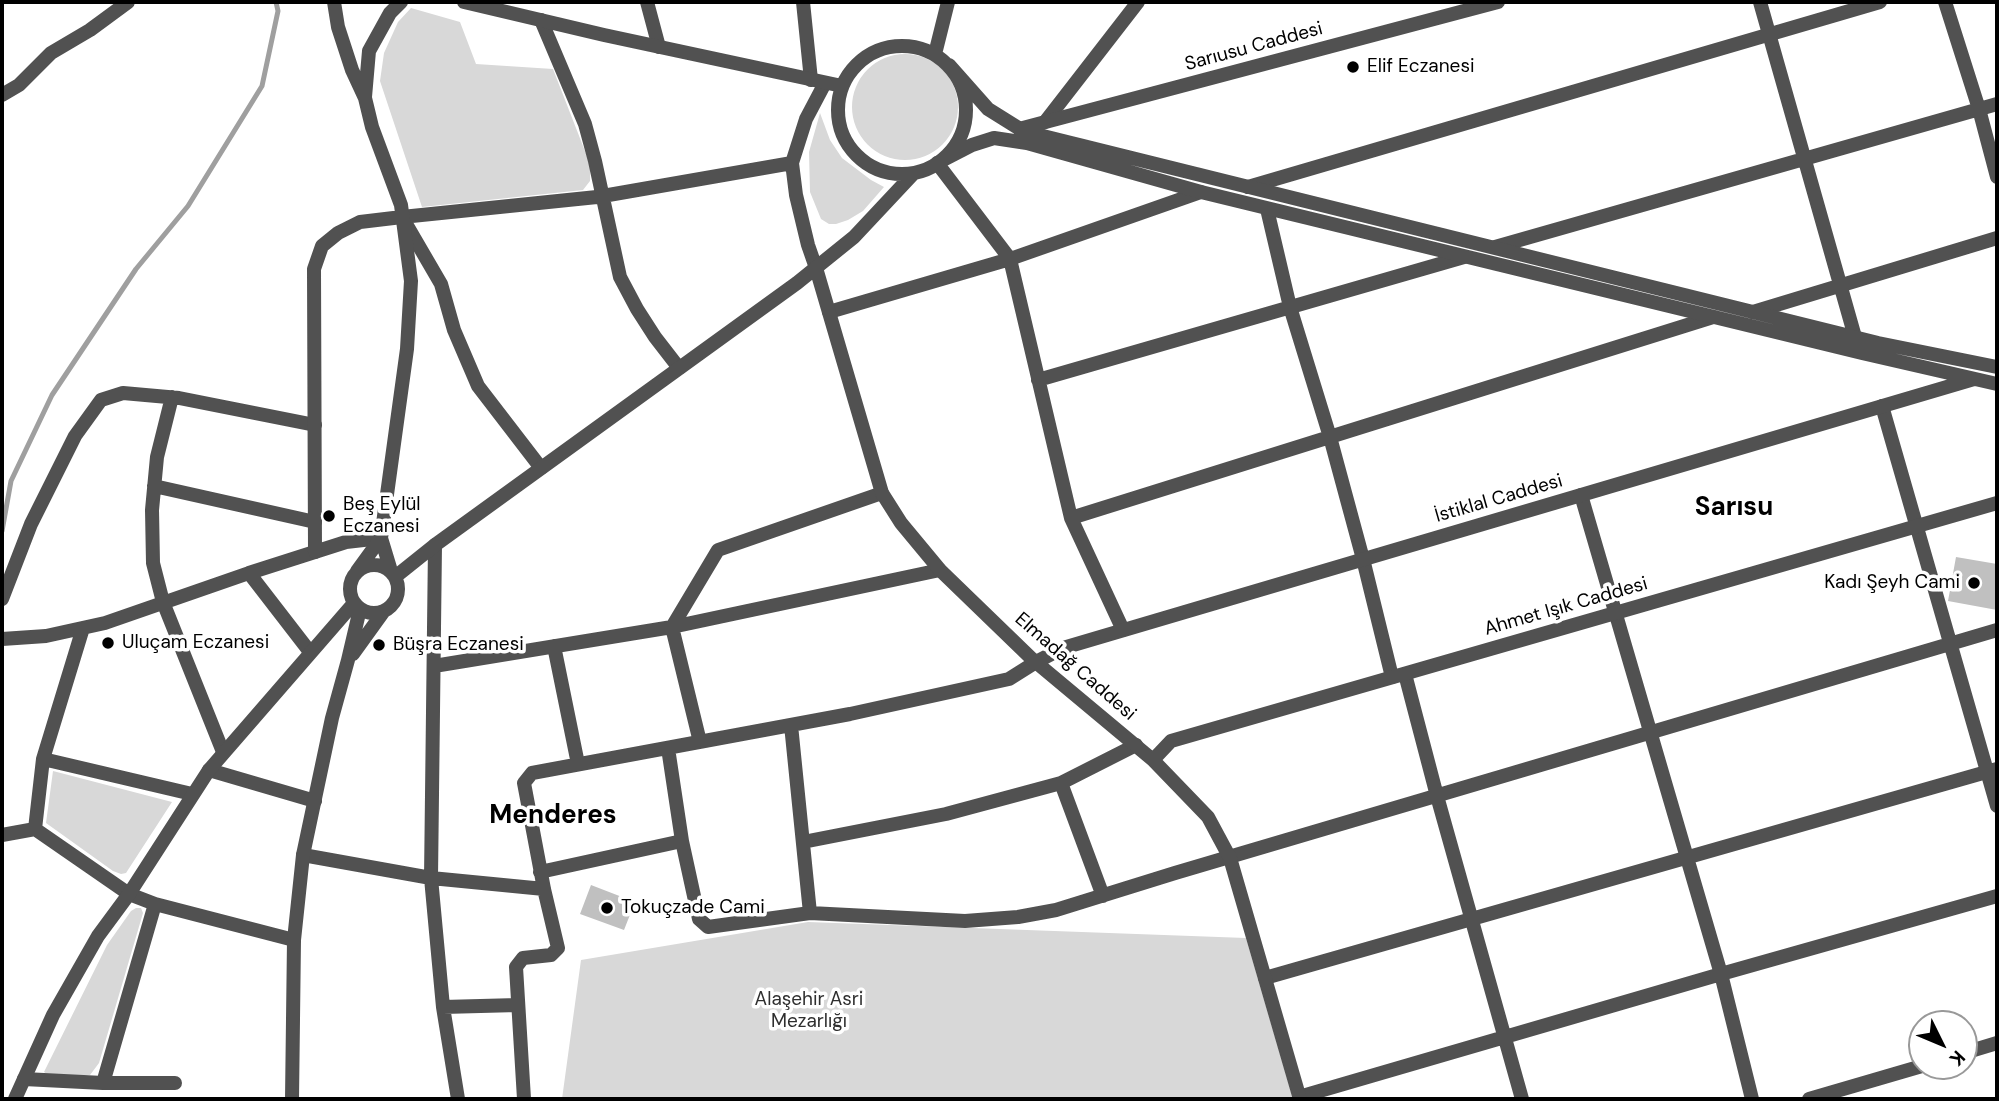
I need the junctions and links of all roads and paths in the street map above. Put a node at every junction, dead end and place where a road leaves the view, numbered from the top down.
1 (128, 2) edge
2 (334, 2) edge
3 (401, 2) edge
4 (464, 2) edge
5 (647, 2) edge
6 (803, 2) edge
7 (948, 2) edge
8 (1138, 2) edge
9 (1498, 2) edge
10 (1760, 2) edge
11 (1880, 2) edge
12 (1945, 2) edge
13 (1478, 4) edge
14 (541, 20) junction
15 (1769, 34) junction
16 (659, 47) junction
17 (935, 54) junction
18 (949, 65) junction
19 (818, 81) junction
20 (842, 86) junction
21 (2, 94) edge
22 (365, 98) junction
23 (1997, 104) edge
24 (1979, 109) junction
25 (1045, 122) junction
26 (1020, 129) junction
27 (994, 138) junction
28 (1804, 159) junction
29 (939, 162) junction
30 (792, 163) junction
31 (914, 173) junction
32 (1997, 177) edge
33 (1248, 187) junction
34 (1201, 192) junction
35 (602, 197) junction
36 (1267, 209) junction
37 (402, 217) junction
38 (1997, 238) edge
39 (1495, 247) junction
40 (1464, 257) junction
41 (1010, 259) junction
42 (816, 268) junction
43 (1840, 285) junction
44 (1290, 307) junction
45 (829, 312) junction
46 (1753, 312) junction
47 (1713, 317) junction
48 (1855, 337) junction
49 (1997, 367) edge
50 (679, 368) junction
51 (1976, 379) junction
52 (1038, 380) junction
53 (1997, 384) edge
54 (172, 397) junction
55 (1882, 406) junction
56 (315, 425) junction
57 (1330, 437) junction
58 (541, 468) junction
59 (154, 486) junction
60 (882, 493) junction
61 (1581, 495) junction
62 (1997, 503) edge
63 (1071, 518) junction
64 (316, 522) junction
65 (1917, 526) junction
66 (381, 538) junction
67 (435, 545) junction
68 (316, 552) junction
69 (1363, 559) junction
70 (940, 570) junction
71 (356, 572) junction
72 (249, 573) junction
73 (393, 575) junction
74 (2, 599) edge
75 (163, 602) junction
76 (357, 606) junction
77 (384, 611) junction
78 (1615, 613) junction
79 (672, 626) junction
80 (83, 628) junction
81 (1123, 630) junction
82 (1997, 630) edge
83 (2, 639) edge
84 (1951, 644) junction
85 (554, 646) junction
86 (310, 652) junction
87 (348, 660) junction
88 (1036, 662) junction
89 (434, 666) junction
90 (1398, 676) junction
91 (792, 725) junction
92 (1650, 733) junction
93 (700, 742) junction
94 (1136, 745) junction
95 (668, 748) junction
96 (223, 752) junction
97 (43, 759) junction
98 (1153, 760) junction
99 (578, 764) junction
100 (209, 770) junction
101 (1992, 770) edge
102 (1061, 783) junction
103 (192, 794) junction
104 (1437, 796) junction
105 (314, 801) junction
106 (1997, 806) edge
107 (35, 829) junction
108 (2, 835) edge
109 (682, 841) junction
110 (803, 842) junction
111 (303, 855) junction
112 (1230, 858) junction
113 (1687, 858) junction
114 (540, 872) junction
115 (431, 878) junction
116 (544, 889) junction
117 (129, 894) junction
118 (1102, 896) junction
119 (1997, 896) edge
120 (155, 904) junction
121 (810, 914) junction
122 (1471, 919) junction
123 (294, 940) junction
124 (1721, 974) junction
125 (1265, 978) junction
126 (518, 1005) junction
127 (443, 1007) junction
128 (1504, 1037) junction
129 (1997, 1043) edge
130 (1978, 1049) edge
131 (1908, 1070) edge
132 (24, 1079) junction
133 (103, 1083) junction
134 (175, 1083) dead end
135 (1300, 1098) edge
136 (15, 1099) edge
137 (292, 1099) edge
138 (458, 1099) edge
139 (524, 1099) edge
140 (1522, 1099) edge
141 (1752, 1099) edge
142 (1809, 1099) edge

1 - 21 street
2 - 22 street
3 - 22 street
4 - 14 street
5 - 16 street
6 - 19 street
7 - 17 street
8 - 25 street
9 - 13 street, Sarıusu Caddesi
10 - 15 street
11 - 15 street
12 - 24 street
13 - 25 street, Sarıusu Caddesi
14 - 16 street
14 - 35 street
15 - 28 street
15 - 33 street
16 - 19 street
17 - 18 street
17 - 20 street
18 - 26 street
18 - 29 street
19 - 20 street
19 - 30 street
20 - 31 street
22 - 37 street
23 - 24 street
24 - 28 street
24 - 32 street
25 - 26 street, Sarıusu Caddesi
26 - 27 street, Sarıusu Caddesi
26 - 33 street
27 - 29 street, Sarıusu Caddesi
27 - 34 street
28 - 39 street
28 - 43 street
29 - 31 street
29 - 41 street
30 - 35 street
30 - 42 street, Elmadağ Caddesi
31 - 42 street
33 - 39 street
34 - 36 street
34 - 41 street
35 - 37 street
35 - 50 street
36 - 40 street
36 - 44 street
37 - 56 street
37 - 58 street
37 - 66 street
38 - 43 street
39 - 46 street
40 - 44 street
40 - 47 street
41 - 45 street
41 - 52 street
42 - 45 street, Elmadağ Caddesi
42 - 50 street
43 - 46 street
43 - 48 street
44 - 52 street
44 - 57 street
45 - 60 street, Elmadağ Caddesi
46 - 48 street
47 - 51 street
47 - 57 street
48 - 49 street
50 - 58 street
51 - 53 street
51 - 55 street, İstiklal Caddesi
52 - 63 street
54 - 56 street
54 - 59 street
54 - 74 street
55 - 61 street, İstiklal Caddesi
55 - 65 street
56 - 64 street
57 - 63 street
57 - 69 street
58 - 67 street
59 - 64 street
59 - 75 street
60 - 70 street, Elmadağ Caddesi
60 - 79 street
61 - 69 street, İstiklal Caddesi
61 - 78 street
62 - 65 street, Ahmet Işık Caddesi
63 - 81 street
64 - 68 street
65 - 78 street, Ahmet Işık Caddesi
65 - 84 street
66 - 68 street
66 - 71 street
66 - 73 street
67 - 73 street
67 - 89 street
68 - 72 street
69 - 81 street, İstiklal Caddesi
69 - 90 street
70 - 79 street
70 - 88 street, Elmadağ Caddesi
71 - 73 street
71 - 76 street
72 - 75 street
72 - 86 street
73 - 77 street
75 - 80 street
75 - 96 street
76 - 77 street
76 - 86 street
76 - 87 street
77 - 87 street
78 - 90 street, Ahmet Işık Caddesi
78 - 92 street
79 - 85 street
79 - 93 street
80 - 83 street
80 - 97 street
81 - 88 street, İstiklal Caddesi
82 - 84 street
84 - 92 street
84 - 101 street
85 - 89 street
85 - 99 street
86 - 96 street
87 - 105 street
88 - 91 street, İstiklal Caddesi
88 - 94 street, Elmadağ Caddesi
89 - 115 street
90 - 98 street, Ahmet Işık Caddesi
90 - 104 street
91 - 93 street, İstiklal Caddesi
91 - 110 street
92 - 104 street
92 - 113 street
93 - 95 street, İstiklal Caddesi
94 - 98 street, Elmadağ Caddesi
94 - 102 street
95 - 99 street, İstiklal Caddesi
95 - 109 street
96 - 100 street
97 - 103 street
97 - 107 street
98 - 112 street, Elmadağ Caddesi
99 - 114 street, İstiklal Caddesi
100 - 103 street
100 - 105 street
101 - 106 street
101 - 113 street
102 - 110 street
102 - 118 street
103 - 117 street
104 - 112 street
104 - 122 street
105 - 111 street
107 - 108 street
107 - 117 street
109 - 114 street
109 - 121 street
110 - 121 street
111 - 115 street
111 - 123 street
112 - 118 street
112 - 125 street, Elmadağ Caddesi
113 - 122 street
113 - 124 street
114 - 116 street, İstiklal Caddesi
115 - 116 street
115 - 127 street
116 - 126 street, İstiklal Caddesi
117 - 120 street
117 - 132 street
118 - 121 street
119 - 124 street
120 - 123 street
120 - 133 street
122 - 125 street
122 - 128 street
123 - 137 street
124 - 128 street
124 - 141 street
125 - 135 street, Elmadağ Caddesi
126 - 127 street
126 - 139 street
127 - 138 street
128 - 135 street
128 - 140 street
129 - 130 street
131 - 142 street
132 - 133 street
132 - 136 street
133 - 134 street

